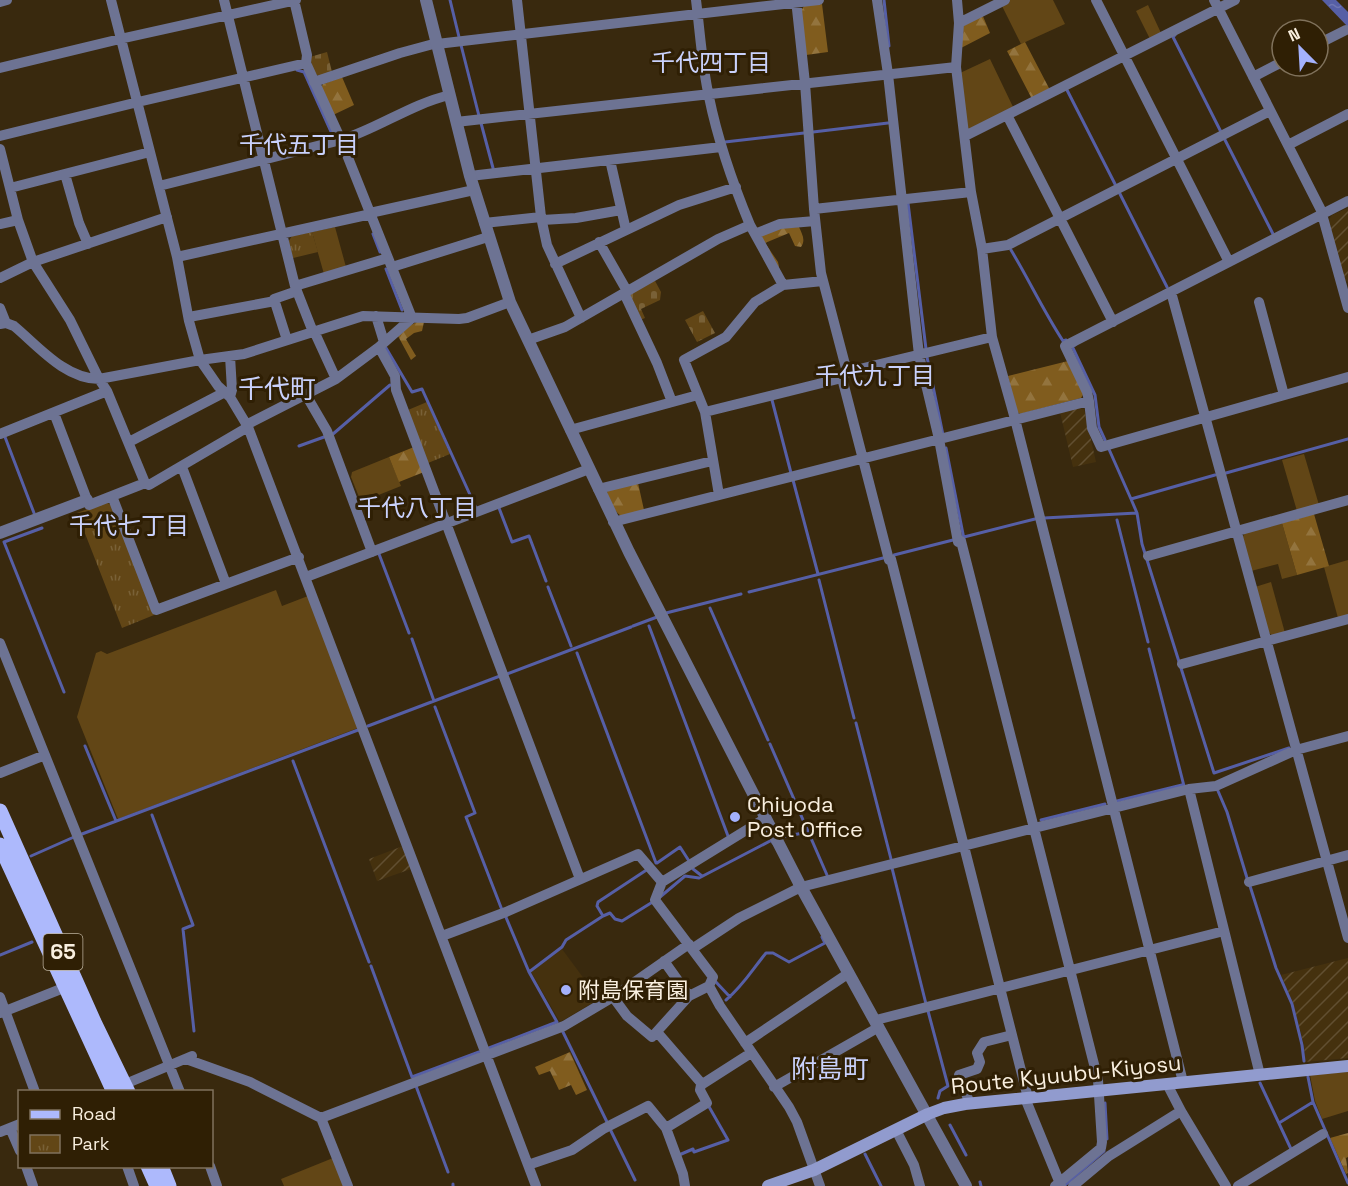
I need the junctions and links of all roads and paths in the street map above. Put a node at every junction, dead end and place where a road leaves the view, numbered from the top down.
1 (7, 0) edge
2 (111, 0) edge
3 (224, 0) edge
4 (295, 0) edge
5 (426, 0) edge
6 (517, 0) edge
7 (696, 0) edge
8 (819, 0) edge
9 (877, 0) edge
10 (957, 0) edge
11 (1005, 0) edge
12 (1096, 0) edge
13 (1235, 0) edge
14 (796, 1) edge
15 (0, 2) edge
16 (1216, 4) edge
17 (228, 15) junction
18 (698, 15) junction
19 (959, 23) junction
20 (1346, 30) dead end
21 (520, 34) junction
22 (1330, 38) edge
23 (120, 39) junction
24 (437, 43) junction
25 (1124, 56) junction
26 (306, 63) junction
27 (956, 67) junction
28 (0, 68) edge
29 (1270, 68) edge
30 (888, 74) junction
31 (243, 77) junction
32 (1253, 77) junction
33 (314, 82) junction
34 (806, 83) junction
35 (708, 94) junction
36 (450, 95) junction
37 (138, 102) junction
38 (1270, 111) junction
39 (529, 114) junction
40 (1348, 114) edge
41 (1006, 115) junction
42 (456, 122) junction
43 (0, 136) edge
44 (964, 136) junction
45 (341, 140) junction
46 (1288, 145) junction
47 (720, 147) junction
48 (0, 149) edge
49 (150, 152) junction
50 (1175, 159) junction
51 (263, 160) junction
52 (610, 160) junction
53 (535, 168) junction
54 (65, 174) junction
55 (470, 176) junction
56 (159, 186) junction
57 (736, 187) junction
58 (10, 188) junction
59 (474, 190) junction
60 (971, 192) junction
61 (902, 200) junction
62 (1348, 201) edge
63 (814, 209) junction
64 (621, 210) junction
65 (370, 214) junction
66 (1323, 214) junction
67 (167, 217) junction
68 (541, 218) junction
69 (1060, 219) junction
70 (18, 220) junction
71 (815, 221) junction
72 (484, 223) junction
73 (0, 224) edge
74 (752, 229) junction
75 (626, 230) junction
76 (281, 234) junction
77 (488, 237) junction
78 (599, 242) junction
79 (88, 244) junction
80 (982, 249) junction
81 (177, 257) junction
82 (33, 262) junction
83 (1229, 262) junction
84 (390, 263) junction
85 (555, 264) junction
86 (0, 278) edge
87 (823, 280) junction
88 (783, 285) junction
89 (1345, 288) edge
90 (296, 289) junction
91 (626, 292) junction
92 (1171, 292) junction
93 (275, 301) junction
94 (510, 302) junction
95 (1259, 303) dead end
96 (0, 308) edge
97 (1348, 308) edge
98 (376, 316) junction
99 (189, 317) junction
100 (412, 318) junction
101 (581, 318) junction
102 (1113, 322) junction
103 (3, 323) edge
104 (313, 332) junction
105 (992, 337) junction
106 (287, 340) junction
107 (528, 340) junction
108 (381, 345) junction
109 (920, 355) junction
110 (230, 356) junction
111 (200, 360) junction
112 (845, 375) junction
113 (1348, 377) edge
114 (99, 379) junction
115 (336, 379) junction
116 (107, 391) junction
117 (228, 394) junction
118 (1284, 394) junction
119 (306, 395) junction
120 (698, 395) junction
121 (1089, 401) junction
122 (672, 402) junction
123 (705, 412) junction
124 (54, 413) junction
125 (1205, 417) junction
126 (1015, 419) junction
127 (247, 426) junction
128 (570, 430) junction
129 (0, 434) edge
130 (939, 439) junction
131 (129, 442) junction
132 (863, 458) junction
133 (712, 461) junction
134 (182, 467) junction
135 (589, 469) junction
136 (146, 483) junction
137 (598, 489) junction
138 (719, 495) junction
139 (112, 496) junction
140 (87, 500) junction
141 (1348, 500) edge
142 (613, 522) junction
143 (446, 524) junction
144 (1236, 531) junction
145 (0, 533) edge
146 (372, 552) junction
147 (1148, 556) dead end
148 (298, 557) junction
149 (306, 577) junction
150 (226, 584) junction
151 (1348, 619) edge
152 (1266, 641) junction
153 (0, 643) edge
154 (1182, 664) dead end
155 (1348, 736) edge
156 (1296, 750) junction
157 (45, 755) junction
158 (0, 773) edge
159 (1189, 789) junction
160 (1113, 808) junction
161 (0, 811) edge
162 (766, 818) junction
163 (1036, 827) junction
164 (0, 845) edge
165 (964, 845) junction
166 (1348, 855) edge
167 (1327, 860) junction
168 (580, 879) junction
169 (662, 882) junction
170 (1249, 882) dead end
171 (801, 886) junction
172 (1224, 931) junction
173 (442, 936) junction
174 (1348, 938) edge
175 (690, 947) junction
176 (1150, 950) junction
177 (664, 962) junction
178 (1072, 970) junction
179 (849, 973) junction
180 (709, 986) junction
181 (66, 987) junction
182 (1000, 988) junction
183 (689, 996) junction
184 (0, 997) edge
185 (613, 997) junction
186 (2, 1012) edge
187 (878, 1024) junction
188 (657, 1032) junction
189 (1012, 1035) junction
190 (748, 1048) junction
191 (486, 1054) junction
192 (170, 1065) junction
193 (1348, 1066) edge
194 (1260, 1075) junction
195 (1183, 1083) junction
196 (702, 1084) junction
197 (1167, 1084) junction
198 (774, 1087) junction
199 (34, 1090) edge
200 (117, 1090) edge
201 (179, 1090) edge
202 (1099, 1091) junction
203 (1026, 1098) junction
204 (970, 1104) junction
205 (1181, 1111) junction
206 (928, 1114) junction
207 (321, 1119) junction
208 (10, 1128) edge
209 (666, 1128) junction
210 (896, 1130) junction
211 (1323, 1134) dead end
212 (18, 1146) edge
213 (528, 1165) junction
214 (26, 1168) edge
215 (130, 1168) edge
216 (148, 1168) edge
217 (161, 1168) edge
218 (210, 1168) edge
219 (814, 1170) junction
220 (1059, 1185) edge
221 (33, 1186) edge
222 (135, 1186) edge
223 (157, 1186) edge
224 (170, 1186) edge
225 (217, 1186) edge
226 (348, 1186) edge
227 (536, 1186) edge
228 (685, 1186) edge
229 (768, 1186) edge
230 (819, 1186) edge
231 (920, 1186) edge
232 (966, 1186) edge
233 (1073, 1186) edge
234 (1226, 1186) edge
235 (1238, 1186) edge

1 - 15 street
2 - 23 street
3 - 17 street
4 - 17 street
4 - 26 street
5 - 24 street
6 - 21 street
7 - 18 street
8 - 14 street
9 - 30 street
10 - 19 street
11 - 19 street
12 - 25 street
13 - 16 street
14 - 18 street
14 - 34 street
16 - 25 street
16 - 32 street
17 - 23 street
17 - 31 street
18 - 21 street
18 - 35 street
19 - 27 street
20 - 22 street
21 - 24 street
21 - 39 street
23 - 28 street
23 - 37 street
24 - 33 street
24 - 36 street
25 - 41 street
25 - 50 street
26 - 31 street
26 - 33 street
27 - 30 street
27 - 44 street
29 - 32 street
30 - 34 street
30 - 61 street
31 - 37 street
31 - 51 street
32 - 38 street
33 - 45 street
34 - 35 street
34 - 63 street
35 - 39 street
35 - 47 street
36 - 42 street
36 - 45 street
37 - 43 street
37 - 49 street
38 - 46 street
38 - 50 street
39 - 42 street
39 - 53 street
40 - 46 street
41 - 44 street
41 - 69 street
42 - 55 street
44 - 60 street
45 - 51 street
45 - 65 street
46 - 66 street
47 - 52 street
47 - 57 street
48 - 58 street
49 - 54 street
49 - 56 street
50 - 69 street
50 - 83 street
51 - 56 street
51 - 76 street
52 - 53 street
52 - 64 street
53 - 55 street
53 - 68 street
54 - 58 street
54 - 79 street
55 - 59 street
56 - 67 street
57 - 74 street
57 - 75 street
58 - 70 street
59 - 65 street
59 - 72 street
60 - 61 street
60 - 80 street
61 - 63 street
61 - 109 street
62 - 66 street
63 - 71 street
64 - 68 street
64 - 75 street
65 - 76 street
65 - 84 street
66 - 83 street
66 - 89 street
67 - 79 street
67 - 81 street
68 - 72 street
68 - 85 street
69 - 80 street
69 - 102 street
70 - 73 street
70 - 82 street
71 - 74 street
71 - 87 street
72 - 77 street
74 - 88 street
74 - 91 street
75 - 78 street
76 - 81 street
76 - 90 street
77 - 84 street
77 - 94 street
78 - 85 street
78 - 91 street
79 - 82 street
80 - 105 street
81 - 99 street
82 - 86 street
82 - 114 street
83 - 92 street
84 - 90 street
84 - 100 street
85 - 101 street
87 - 88 street
87 - 112 street
88 - 120 street
89 - 97 street
90 - 93 street
90 - 104 street
91 - 101 street
91 - 122 street
92 - 102 street
92 - 125 street
93 - 99 street
93 - 106 street
94 - 100 street
94 - 107 street
95 - 118 street
96 - 103 street
98 - 100 street
98 - 104 street
98 - 108 street
99 - 111 street
100 - 108 street
101 - 107 street
102 - 121 street
103 - 114 street
104 - 106 street
104 - 115 street
105 - 109 street
105 - 126 street
106 - 110 street
107 - 128 street
108 - 115 street
108 - 143 street
109 - 112 street
109 - 130 street
110 - 111 street
110 - 117 street
111 - 114 street
111 - 117 street
112 - 123 street
112 - 132 street
113 - 118 street
114 - 116 street
115 - 119 street
116 - 124 street
116 - 131 street
117 - 127 street
117 - 131 street
118 - 125 street
119 - 127 street
119 - 146 street
120 - 122 street
120 - 123 street
121 - 125 street
121 - 126 street
122 - 128 street
123 - 133 street
124 - 129 street
124 - 140 street
125 - 144 street
126 - 130 street
126 - 160 street
127 - 134 street
127 - 148 street
128 - 135 street
130 - 132 street
130 - 163 street
131 - 136 street
132 - 138 street
132 - 165 street
133 - 137 street
133 - 138 street
134 - 136 street
134 - 150 street
135 - 137 street
135 - 143 street
136 - 139 street
137 - 142 street
138 - 142 street
139 - 140 street
139 - 150 street
140 - 145 street
141 - 144 street
142 - 162 street
143 - 146 street
143 - 168 street
144 - 147 street
144 - 152 street
146 - 149 street
148 - 149 street
148 - 150 street
149 - 173 street
151 - 152 street
152 - 154 street
152 - 156 street
153 - 157 street
155 - 156 street
156 - 159 street
156 - 167 street
157 - 158 street
157 - 192 street
159 - 160 street
159 - 172 street
160 - 163 street
160 - 176 street
161 - 200 main road, 65
162 - 169 street
162 - 171 street
163 - 165 street
163 - 178 street
164 - 181 main road, 65
165 - 171 street
165 - 182 street
166 - 167 street
167 - 170 street
167 - 174 street
168 - 169 street
168 - 173 street
169 - 175 street
171 - 175 street
171 - 179 street
172 - 176 street
172 - 194 street
173 - 191 street
175 - 177 street
175 - 180 street
176 - 178 street
176 - 195 street
177 - 183 street
177 - 185 street
178 - 182 street
178 - 202 street
179 - 187 street
179 - 190 street
180 - 183 street
180 - 190 street
181 - 186 street
181 - 200 main road, 65
182 - 187 street
182 - 189 street
183 - 188 street
184 - 186 street
185 - 188 street
185 - 191 street
186 - 199 street
187 - 198 street
187 - 206 street
188 - 196 street
189 - 203 street
189 - 204 street
190 - 196 street
190 - 198 street
191 - 207 street
191 - 213 street
192 - 200 street
192 - 201 street
192 - 207 street
193 - 194 main road, Route Kyuubu-Kiyosu
194 - 195 main road, Route Kyuubu-Kiyosu
195 - 197 main road, Route Kyuubu-Kiyosu
196 - 209 street
197 - 202 main road, Route Kyuubu-Kiyosu
197 - 205 street
198 - 219 street
202 - 203 main road, Route Kyuubu-Kiyosu
202 - 220 street
203 - 204 main road, Route Kyuubu-Kiyosu
203 - 220 street
204 - 206 main road, Route Kyuubu-Kiyosu
205 - 233 street
205 - 234 street
206 - 210 main road, Route Kyuubu-Kiyosu
206 - 232 street
207 - 226 street
208 - 212 street
209 - 213 street
209 - 228 street
210 - 219 main road, Route Kyuubu-Kiyosu
210 - 231 street
211 - 235 street
213 - 227 street
214 - 221 street
215 - 222 street
216 - 223 main road
217 - 224 main road
218 - 225 street
219 - 229 main road, Route Kyuubu-Kiyosu
219 - 230 street

